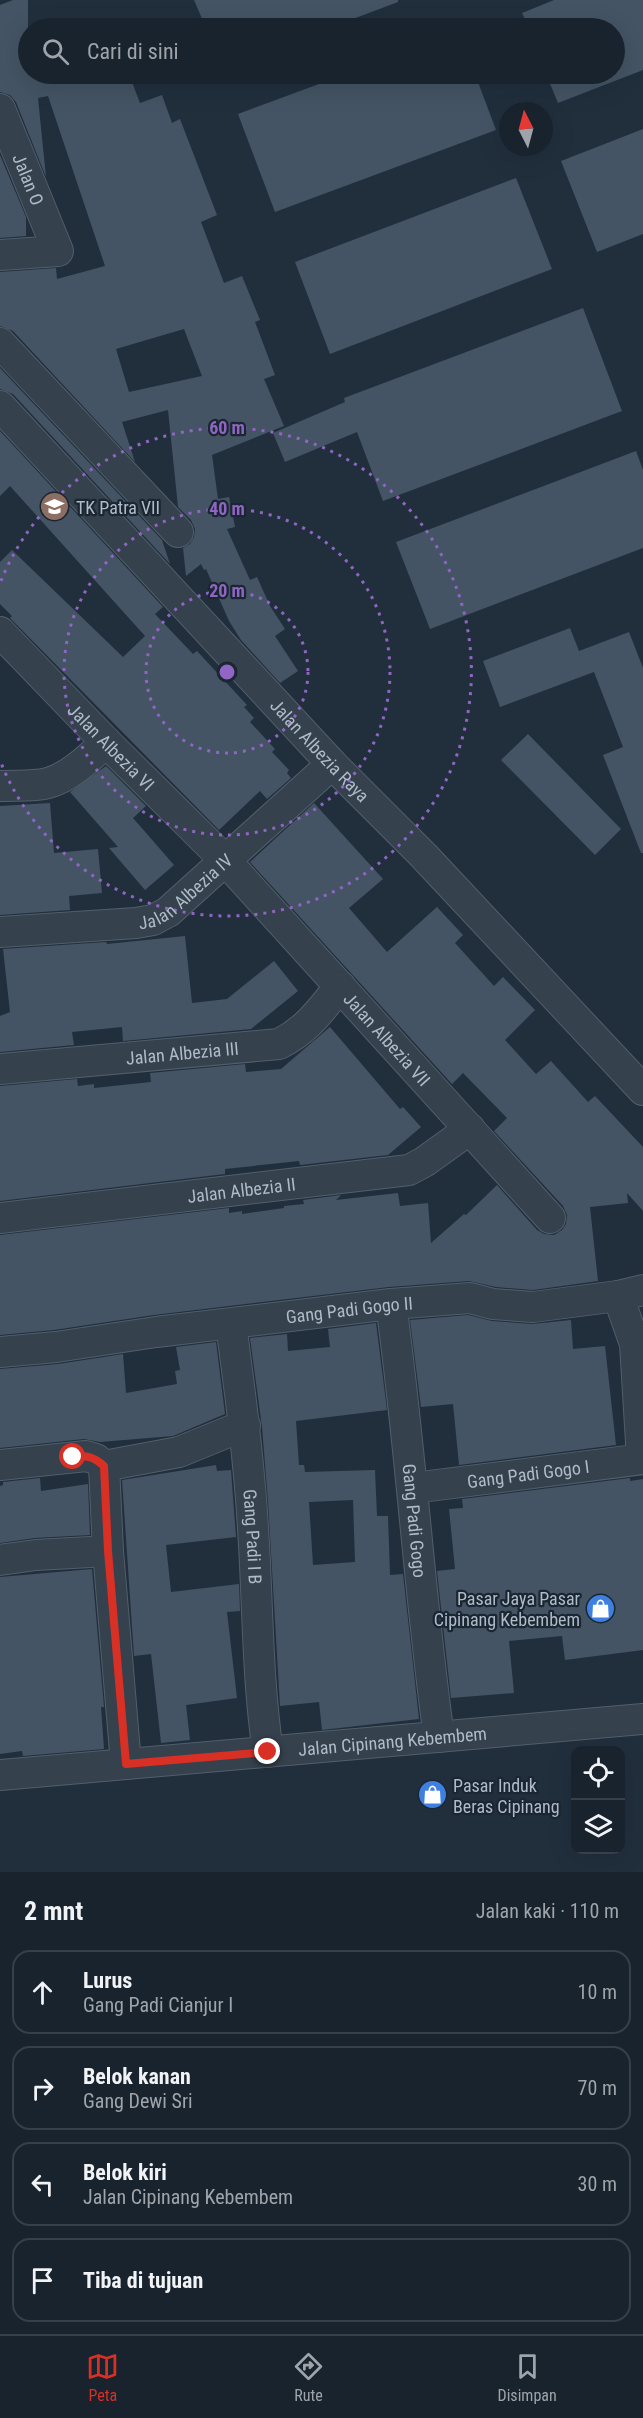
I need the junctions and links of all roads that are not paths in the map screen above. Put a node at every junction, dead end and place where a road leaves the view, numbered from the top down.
1 (0, 109) edge
2 (0, 255) edge
3 (0, 343) edge
4 (0, 406) edge
5 (178, 532) dead end
6 (3, 640) edge
7 (106, 742) junction
8 (332, 764) junction
9 (0, 786) edge
10 (225, 860) junction
11 (0, 932) edge
12 (340, 986) junction
13 (0, 1070) edge
14 (643, 1090) edge
15 (470, 1129) junction
16 (0, 1218) edge
17 (550, 1218) dead end
18 (630, 1293) edge
19 (391, 1304) junction
20 (231, 1324) junction
21 (0, 1352) edge
22 (245, 1425) junction
23 (642, 1459) edge
24 (0, 1465) edge
25 (104, 1466) junction
26 (413, 1488) junction
27 (108, 1551) junction
28 (0, 1560) edge
29 (643, 1719) edge
30 (439, 1737) junction
31 (268, 1752) junction
32 (126, 1764) junction
33 (0, 1775) edge

1 - 2 street, Jalan O
3 - 5 street
4 - 8 street, Jalan Albezia Raya
6 - 7 street, Jalan Albezia VI
7 - 9 street
7 - 10 street, Jalan Albezia VI
8 - 10 street, Jalan Albezia IV
8 - 14 street, Jalan Albezia Raya
10 - 11 street, Jalan Albezia IV
10 - 12 street, Jalan Albezia VII
12 - 13 street, Jalan Albezia III
12 - 15 street, Jalan Albezia VII
15 - 16 street, Jalan Albezia II
15 - 17 street, Jalan Albezia VII
18 - 19 street, Gang Padi Gogo II
18 - 23 street
19 - 20 street, Gang Padi Gogo II
19 - 26 street, Gang Padi Gogo
20 - 21 street, Gang Padi Gogo II
20 - 22 street, Gang Padi I B
22 - 25 street
22 - 31 street, Gang Padi I B
23 - 26 street, Gang Padi Gogo I
24 - 25 street
25 - 27 street
26 - 30 street, Gang Padi Gogo
27 - 28 street
27 - 32 street
29 - 30 street, Jalan Cipinang Kebembem
30 - 31 street, Jalan Cipinang Kebembem
31 - 32 street, Jalan Cipinang Kebembem
32 - 33 street, Jalan Cipinang Kebembem

